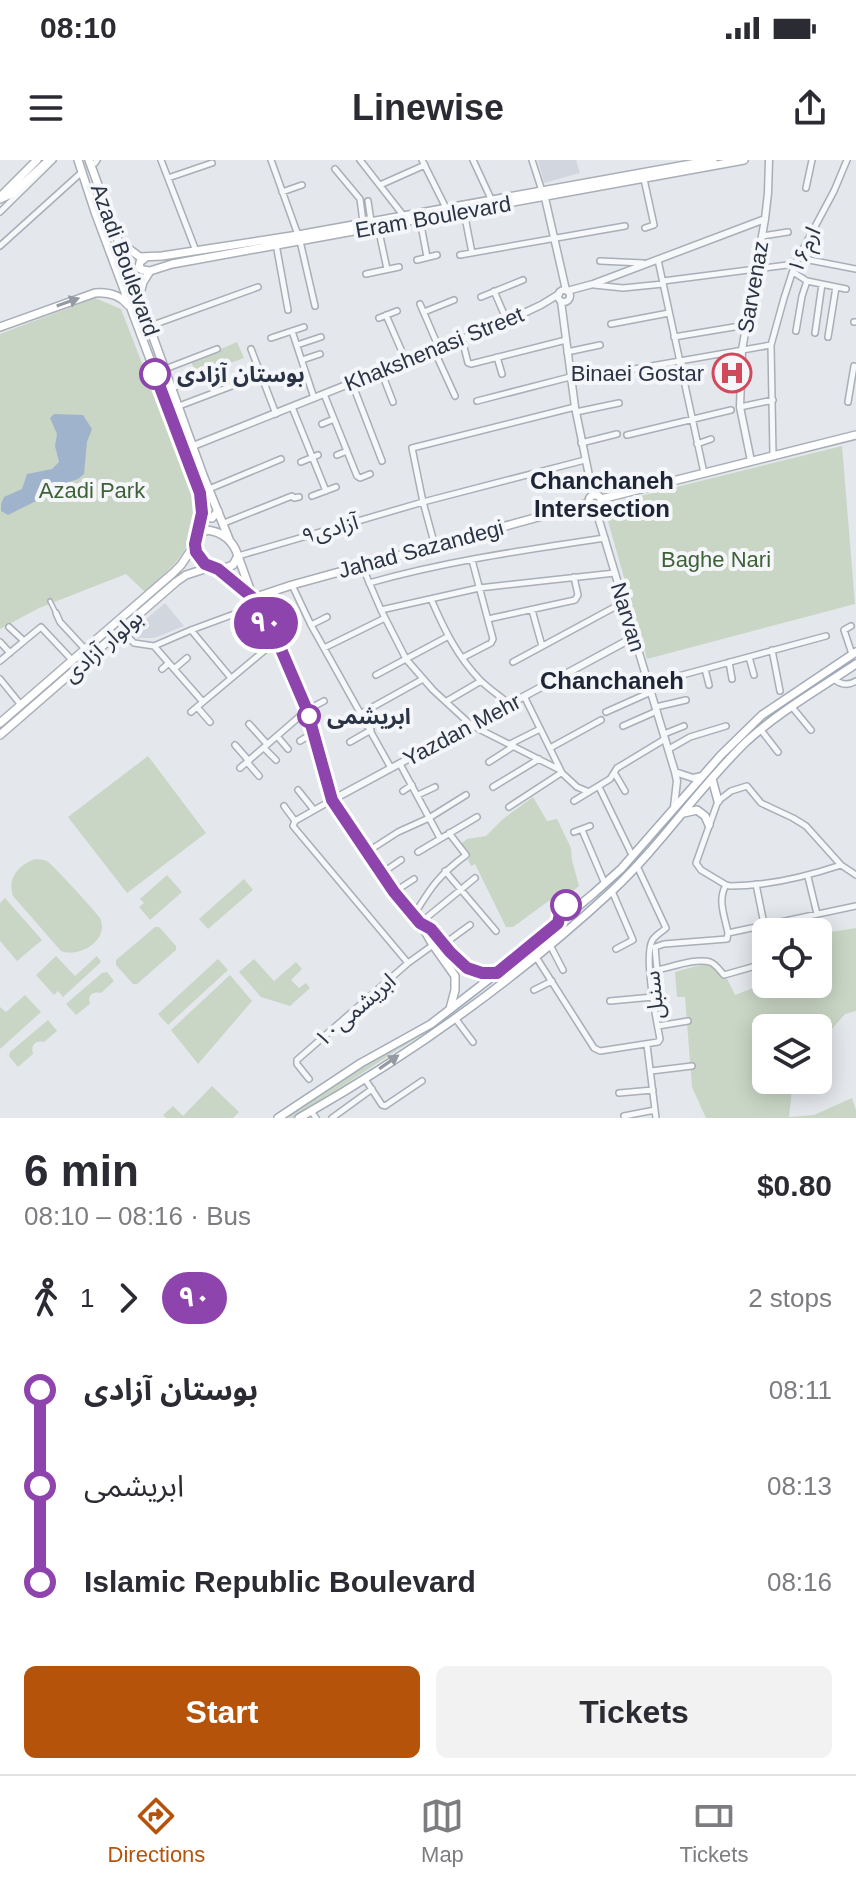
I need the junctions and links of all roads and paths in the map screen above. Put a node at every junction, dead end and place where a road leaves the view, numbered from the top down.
1 (37, 160) edge
2 (51, 160) edge
3 (78, 160) edge
4 (161, 160) edge
5 (271, 160) edge
6 (360, 160) edge
7 (473, 160) edge
8 (532, 160) edge
9 (713, 160) edge
10 (744, 160) edge
11 (769, 160) edge
12 (812, 160) edge
13 (847, 160) edge
14 (94, 161) edge
15 (423, 162) edge
16 (212, 163) dead end
17 (680, 166) edge
18 (335, 169) dead end
19 (82, 172) junction
20 (168, 178) junction
21 (644, 179) junction
22 (302, 185) dead end
23 (380, 185) junction
24 (806, 188) dead end
25 (282, 192) junction
26 (543, 195) junction
27 (1, 198) edge
28 (368, 201) dead end
29 (492, 201) junction
30 (106, 207) junction
31 (443, 211) junction
32 (0, 212) edge
33 (95, 212) junction
34 (464, 212) junction
35 (403, 215) junction
36 (765, 219) junction
37 (420, 220) junction
38 (371, 223) junction
39 (625, 226) dead end
40 (645, 228) dead end
41 (788, 232) dead end
42 (762, 236) junction
43 (299, 238) junction
44 (555, 238) junction
45 (118, 241) junction
46 (276, 244) junction
47 (0, 246) edge
48 (196, 251) junction
49 (472, 253) junction
50 (437, 255) dead end
51 (460, 255) dead end
52 (147, 257) junction
53 (427, 257) junction
54 (417, 260) dead end
55 (658, 260) junction
56 (600, 261) dead end
57 (797, 261) junction
58 (648, 264) junction
59 (399, 267) dead end
60 (387, 269) junction
61 (856, 269) edge
62 (756, 270) junction
63 (150, 271) junction
64 (793, 272) junction
65 (366, 274) dead end
66 (523, 280) dead end
67 (807, 281) junction
68 (663, 283) junction
69 (822, 284) junction
70 (592, 285) junction
71 (258, 287) dead end
72 (837, 287) junction
73 (846, 289) dead end
74 (494, 291) junction
75 (564, 296) junction
76 (139, 297) junction
77 (481, 297) dead end
78 (454, 300) dead end
79 (420, 304) dead end
80 (315, 306) dead end
81 (288, 310) dead end
82 (133, 311) junction
83 (397, 311) dead end
84 (424, 312) junction
85 (669, 313) junction
86 (386, 315) junction
87 (379, 318) dead end
88 (507, 321) junction
89 (611, 324) dead end
90 (746, 325) junction
91 (150, 326) junction
92 (0, 327) edge
93 (304, 327) dead end
94 (292, 331) junction
95 (796, 331) dead end
96 (815, 333) dead end
97 (321, 337) dead end
98 (674, 337) junction
99 (828, 337) dead end
100 (271, 338) dead end
101 (462, 339) junction
102 (566, 340) junction
103 (297, 345) junction
104 (600, 345) dead end
105 (771, 345) junction
106 (217, 349) dead end
107 (251, 349) dead end
108 (437, 349) junction
109 (742, 350) junction
110 (567, 352) junction
111 (320, 354) dead end
112 (497, 357) junction
113 (302, 360) junction
114 (406, 361) junction
115 (679, 362) junction
116 (224, 367) dead end
117 (856, 367) edge
118 (165, 369) junction
119 (381, 371) junction
120 (617, 372) dead end
121 (502, 374) dead end
122 (570, 377) junction
123 (352, 383) junction
124 (237, 384) dead end
125 (172, 388) junction
126 (324, 394) junction
127 (443, 394) dead end
128 (314, 398) junction
129 (773, 400) junction
130 (477, 401) dead end
131 (393, 402) dead end
132 (848, 402) dead end
133 (619, 403) dead end
134 (179, 406) junction
135 (292, 407) junction
136 (740, 407) junction
137 (576, 409) junction
138 (731, 410) dead end
139 (276, 414) junction
140 (334, 419) junction
141 (692, 420) junction
142 (322, 424) dead end
143 (617, 434) dead end
144 (627, 435) dead end
145 (856, 435) edge
146 (711, 439) dead end
147 (581, 443) junction
148 (697, 444) junction
149 (193, 446) junction
150 (347, 451) junction
151 (337, 455) dead end
152 (773, 455) junction
153 (315, 456) junction
154 (281, 459) dead end
155 (585, 460) junction
156 (382, 461) dead end
157 (751, 461) junction
158 (301, 462) dead end
159 (704, 473) junction
160 (370, 474) dead end
161 (336, 487) dead end
162 (209, 489) junction
163 (326, 491) junction
164 (312, 496) dead end
165 (299, 497) dead end
166 (595, 501) junction
167 (423, 502) junction
168 (218, 511) junction
169 (202, 513) junction
170 (224, 523) junction
171 (605, 538) junction
172 (229, 539) junction
173 (196, 540) junction
174 (435, 546) junction
175 (238, 556) junction
176 (472, 560) junction
177 (181, 565) junction
178 (362, 566) junction
179 (214, 568) junction
180 (615, 573) junction
181 (186, 575) junction
182 (574, 577) junction
183 (247, 583) junction
184 (369, 583) junction
185 (292, 585) junction
186 (479, 588) junction
187 (267, 593) junction
188 (431, 599) junction
189 (50, 601) dead end
190 (255, 602) junction
191 (624, 602) junction
192 (381, 610) junction
193 (532, 610) junction
194 (56, 613) joint
195 (327, 617) dead end
196 (385, 618) junction
197 (488, 619) junction
198 (311, 625) junction
199 (851, 626) dead end
200 (9, 627) dead end
201 (121, 630) junction
202 (191, 630) junction
203 (826, 636) dead end
204 (447, 637) junction
205 (634, 637) junction
206 (277, 640) junction
207 (24, 641) junction
208 (0, 642) edge
209 (154, 646) junction
210 (542, 646) junction
211 (324, 648) junction
212 (85, 649) junction
213 (772, 650) junction
214 (10, 653) junction
215 (854, 653) edge
216 (749, 657) junction
217 (187, 658) dead end
218 (462, 658) junction
219 (406, 659) junction
220 (73, 660) junction
221 (0, 661) edge
222 (513, 662) dead end
223 (729, 662) junction
224 (169, 663) junction
225 (856, 664) edge
226 (162, 669) dead end
227 (174, 669) junction
228 (705, 669) junction
229 (376, 675) dead end
230 (754, 675) dead end
231 (231, 678) junction
232 (0, 679) edge
233 (423, 679) junction
234 (732, 679) dead end
235 (834, 679) junction
236 (481, 681) junction
237 (856, 681) edge
238 (649, 684) junction
239 (709, 685) dead end
240 (651, 692) junction
241 (783, 695) junction
242 (524, 696) junction
243 (686, 700) dead end
244 (324, 701) dead end
245 (447, 701) junction
246 (203, 702) junction
247 (509, 704) junction
248 (197, 707) junction
249 (792, 707) junction
250 (656, 709) junction
251 (307, 710) junction
252 (18, 711) junction
253 (191, 712) dead end
254 (606, 712) dead end
255 (362, 714) junction
256 (601, 720) dead end
257 (210, 722) dead end
258 (0, 723) edge
259 (249, 724) dead end
260 (471, 725) junction
261 (623, 726) dead end
262 (684, 726) dead end
263 (726, 726) dead end
264 (335, 728) dead end
265 (540, 729) junction
266 (371, 730) junction
267 (761, 730) junction
268 (811, 730) dead end
269 (314, 733) junction
270 (0, 735) edge
271 (277, 736) junction
272 (665, 736) junction
273 (300, 741) dead end
274 (350, 742) dead end
275 (235, 745) dead end
276 (512, 745) junction
277 (266, 746) junction
278 (550, 748) junction
279 (288, 749) dead end
280 (669, 749) junction
281 (778, 752) dead end
282 (539, 759) junction
283 (276, 760) dead end
284 (248, 761) junction
285 (489, 762) dead end
286 (400, 764) junction
287 (240, 768) dead end
288 (391, 768) junction
289 (616, 770) junction
290 (561, 771) junction
291 (675, 772) junction
292 (259, 776) dead end
293 (703, 776) junction
294 (712, 779) junction
295 (412, 785) junction
296 (435, 787) dead end
297 (493, 787) dead end
298 (599, 787) junction
299 (298, 790) dead end
300 (403, 791) dead end
301 (625, 791) dead end
302 (589, 792) junction
303 (418, 795) junction
304 (466, 795) dead end
305 (332, 800) junction
306 (574, 801) dead end
307 (718, 801) junction
308 (284, 806) dead end
309 (509, 807) dead end
310 (314, 810) junction
311 (678, 812) junction
312 (477, 817) dead end
313 (429, 818) junction
314 (294, 822) junction
315 (709, 825) junction
316 (590, 826) dead end
317 (582, 830) junction
318 (574, 832) dead end
319 (449, 833) junction
320 (440, 838) junction
321 (367, 852) junction
322 (418, 852) dead end
323 (633, 856) junction
324 (401, 860) dead end
325 (841, 865) junction
326 (637, 866) junction
327 (445, 871) junction
328 (382, 873) junction
329 (856, 875) edge
330 (808, 876) junction
331 (475, 878) dead end
332 (414, 879) dead end
333 (605, 884) junction
334 (756, 884) junction
335 (726, 885) junction
336 (460, 889) junction
337 (612, 891) junction
338 (394, 892) junction
339 (856, 906) edge
340 (817, 914) junction
341 (414, 915) junction
342 (763, 918) edge
343 (796, 918) edge
344 (420, 923) junction
345 (470, 925) dead end
346 (752, 927) edge
347 (496, 931) dead end
348 (728, 933) junction
349 (444, 944) junction
350 (433, 945) junction
351 (550, 945) junction
352 (652, 948) junction
353 (616, 949) dead end
354 (536, 956) junction
355 (408, 963) junction
356 (752, 967) edge
357 (563, 970) dead end
358 (497, 973) junction
359 (552, 981) junction
360 (534, 990) dead end
361 (653, 997) junction
362 (610, 1001) dead end
363 (450, 1009) junction
364 (455, 1018) junction
365 (688, 1021) dead end
366 (657, 1026) junction
367 (473, 1042) dead end
368 (647, 1045) junction
369 (692, 1066) dead end
370 (651, 1071) junction
371 (309, 1079) dead end
372 (365, 1079) junction
373 (422, 1081) dead end
374 (372, 1089) junction
375 (653, 1090) junction
376 (619, 1093) dead end
377 (655, 1110) junction
378 (314, 1116) edge
379 (624, 1116) edge
380 (278, 1118) edge
381 (299, 1118) edge
382 (332, 1118) edge
383 (656, 1118) edge

1 - 27 main road
2 - 27 main road
2 - 32 street
3 - 19 main road, Azadi Boulevard
4 - 20 street
5 - 25 street
6 - 23 street
7 - 29 street
8 - 26 street
9 - 17 main road, Eram Boulevard
10 - 17 main road, Eram Boulevard
11 - 36 street, Sarvenaz
12 - 24 street
13 - 57 street, ارم۱۶
14 - 30 main road, Azadi Boulevard
15 - 23 street
15 - 31 street
16 - 20 street
17 - 21 main road, Eram Boulevard
17 - 26 main road, Eram Boulevard
18 - 38 street
19 - 33 main road, Azadi Boulevard
19 - 47 street
20 - 48 street
21 - 26 main road, Eram Boulevard
21 - 40 street
22 - 25 street
23 - 35 street
25 - 43 street
26 - 29 main road, Eram Boulevard
26 - 34 main road, Eram Boulevard
26 - 44 street, Narvan
28 - 38 street
29 - 31 main road, Eram Boulevard
30 - 33 main road
30 - 45 main road, Azadi Boulevard
31 - 34 main road, Eram Boulevard
31 - 35 main road, Eram Boulevard
31 - 37 main road, Eram Boulevard
33 - 82 main road, Azadi Boulevard
34 - 49 street
35 - 38 main road, Eram Boulevard
36 - 42 street, Sarvenaz
36 - 55 street, Khakshenasi Street
37 - 38 main road, Eram Boulevard
37 - 53 street
38 - 43 main road, Eram Boulevard
38 - 43 main road, Eram Boulevard
38 - 60 street
39 - 44 street
41 - 42 street
42 - 62 street, Sarvenaz
43 - 46 main road, Eram Boulevard
43 - 48 main road, Eram Boulevard
43 - 80 street
44 - 49 street
44 - 75 street, Narvan
45 - 52 main road
45 - 76 main road, Azadi Boulevard
46 - 63 main road, Eram Boulevard
46 - 81 street
48 - 52 main road, Eram Boulevard
49 - 51 street
50 - 53 street
52 - 63 main road
53 - 54 street
55 - 58 street, Khakshenasi Street
55 - 68 street
56 - 58 street
57 - 61 street
57 - 62 street
57 - 64 street, ارم۱۶
58 - 70 street, Khakshenasi Street
59 - 60 street
60 - 65 street
62 - 68 street
62 - 90 street, Sarvenaz
63 - 76 main road
64 - 67 street
64 - 105 street, ارم۱۶
66 - 74 street
67 - 69 street
67 - 95 street
68 - 70 street
68 - 85 street
69 - 72 street
69 - 96 street
70 - 75 street, Khakshenasi Street
71 - 91 street
72 - 73 street
72 - 99 street
74 - 77 street
74 - 88 street
75 - 88 street, Khakshenasi Street
75 - 102 street, Narvan
76 - 91 main road, Azadi Boulevard
78 - 84 street
79 - 84 street
92 -> 82 main road
82 - 169 main road, Azadi Boulevard
83 - 86 street
84 - 108 street
85 - 89 street
85 - 98 street
86 - 87 street
86 - 114 street
88 - 101 street, Khakshenasi Street
90 - 98 street
90 - 109 street, Sarvenaz
91 - 118 main road, Azadi Boulevard
93 - 94 street
94 - 100 street
94 - 103 street
97 - 103 street
98 - 115 street
101 - 108 street, Khakshenasi Street
101 - 112 street
102 - 110 street, Narvan
102 - 112 street
103 - 113 street
104 - 110 street
105 - 109 street
105 - 129 street, ارم۱۶
106 - 118 street
107 - 139 street
108 - 114 street, Khakshenasi Street
108 - 127 street
109 - 115 street
109 - 136 street, Sarvenaz
110 - 122 street, Narvan
111 - 113 street
112 - 121 street
113 - 128 street
114 - 119 street, Khakshenasi Street
115 - 120 street
115 - 141 street
116 - 125 street
117 - 132 street
118 - 125 main road, Azadi Boulevard
119 - 123 street, Khakshenasi Street
119 - 131 street
122 - 130 street
122 - 137 street, Narvan
123 - 126 street, Khakshenasi Street
123 - 156 street
124 - 134 street
125 - 134 main road, Azadi Boulevard
126 - 128 street, Khakshenasi Street
126 - 140 street
128 - 135 street, Khakshenasi Street
129 - 136 street
129 - 152 street, ارم۱۶
133 - 137 street
134 - 149 main road, Azadi Boulevard
135 - 139 street, Khakshenasi Street
135 - 153 street
136 - 157 street, Sarvenaz
137 - 147 street, Narvan
137 - 167 street
138 - 141 street
139 - 149 street, Khakshenasi Street
140 - 142 street
140 - 150 street
141 - 144 street
141 - 148 street
143 - 147 street
145 - 152 main road, Jahad Sazandegi
146 - 148 street
147 - 155 street, Narvan
148 - 159 street
149 - 162 main road, Azadi Boulevard
150 - 151 street
150 - 160 street
152 - 157 main road, Jahad Sazandegi
153 - 158 street
153 - 163 street
154 - 162 street
155 - 166 street, Narvan
155 - 167 street, آزادی۹
157 - 159 main road, Jahad Sazandegi
159 - 166 main road, Jahad Sazandegi
161 - 163 street
162 - 168 main road, Azadi Boulevard
163 - 164 street
165 - 170 street
166 - 171 street, Narvan
166 - 174 main road, Jahad Sazandegi
167 - 174 street
167 - 175 street, آزادی۹
168 - 169 main road
168 - 170 main road, Azadi Boulevard
169 - 173 main road, Azadi Boulevard
170 - 172 main road, Azadi Boulevard
171 - 176 street
171 - 180 street, Narvan
172 - 173 main road
172 - 175 main road
173 - 177 main road, بولوار آزادی
173 - 179 main road
174 - 178 main road, Jahad Sazandegi
175 - 179 main road
175 - 183 main road
176 - 184 street
176 - 186 street
177 - 181 main road
177 - 212 main road, بولوار آزادی
178 - 184 street
178 - 185 main road, Jahad Sazandegi
179 - 181 main road, بولوار آزادی
179 - 190 main road
180 - 182 street
180 - 191 street, Narvan
181 - 201 main road, بولوار آزادی
182 - 186 street
182 - 193 street
183 - 187 main road
183 - 190 main road
184 - 192 street
185 - 187 main road, Jahad Sazandegi
185 - 198 street
186 - 188 street
186 - 197 street
187 - 190 main road, Jahad Sazandegi
188 - 192 street
188 - 204 street
189 - 194 street
190 - 202 street
190 - 206 main road
191 - 205 street, Narvan
191 - 210 street
192 - 196 street
193 - 197 street
193 - 210 street
194 - 212 street
195 - 198 street
196 - 211 street
196 - 219 street
197 - 218 street
198 - 211 street
199 - 215 street
200 - 207 street
201 - 209 street
201 - 252 main road, بولوار آزادی
202 - 209 street
202 - 231 street
203 - 213 street
204 - 218 street
204 - 219 street
205 - 238 street, Narvan
205 - 242 street, Yazdan Mehr
206 - 231 street
206 - 251 main road
207 - 214 street
207 - 220 street
208 - 214 street
209 - 224 street
210 - 222 street
211 - 255 street
212 - 220 main road, بولوار آزادی
213 - 216 street
213 - 241 street
214 - 221 street
215 - 241 main road
216 - 223 street
216 - 230 street
217 - 227 street
218 - 236 street
219 - 229 street
219 - 233 street
220 - 252 main road, بولوار آزادی
223 - 228 street
223 - 234 street
224 - 226 street
224 - 227 street
225 - 235 main road
227 - 246 street
228 - 238 street
228 - 239 street
231 - 246 street
232 - 252 street
233 - 245 street
233 - 255 street
235 - 237 street
235 - 249 main road
236 - 245 street
236 - 247 street
238 - 240 street, Narvan
240 - 250 street, Narvan
240 - 254 street
241 - 249 main road
241 - 293 main road
242 - 247 street, Yazdan Mehr
242 - 265 street
243 - 250 street
244 - 251 street
245 - 260 street
246 - 248 street
247 - 260 street, Yazdan Mehr
248 - 253 street
248 - 257 street
249 - 267 main road
249 - 268 street
250 - 261 street
250 - 272 street, Narvan
251 - 269 main road
251 - 271 street
252 - 258 main road, بولوار آزادی
252 - 270 main road, بولوار آزادی
255 - 264 street
255 - 266 street
256 - 278 street
259 - 277 street
260 - 276 street
260 - 286 street, Yazdan Mehr
262 - 272 street
263 - 280 street
265 - 276 street
265 - 278 street
266 - 274 street
266 - 288 street
267 - 281 street
267 - 294 main road
269 - 273 street
269 - 305 main road
271 - 277 street
271 - 279 street
272 - 280 street, Narvan
272 - 289 street
275 - 284 street
276 - 282 street
276 - 285 street
277 - 283 street
277 - 284 street
278 - 290 street
280 - 291 street, Narvan
282 - 290 street
282 - 297 street
284 - 287 street
284 - 292 street
286 - 288 street, Yazdan Mehr
286 - 295 street
288 - 305 street, Yazdan Mehr
289 - 298 street
289 - 301 street
290 - 302 street
290 - 309 street
291 - 293 street
291 - 311 street, Narvan
293 - 311 main road
294 - 307 main road
294 - 311 main road
295 - 300 street
295 - 303 street
296 - 303 street
298 - 302 street
298 - 323 street
299 - 310 street
302 - 306 street
303 - 313 street
304 - 313 street
305 - 310 street
305 - 321 main road
307 - 315 street
307 - 325 street
308 - 314 street
310 - 314 street
311 - 315 main road
311 - 323 main road
311 - 326 main road
312 - 319 street
313 - 320 street
313 - 321 street
314 - 355 street
315 - 335 street
316 - 317 street
317 - 318 street
317 - 333 street
319 - 320 street
319 - 327 street
320 - 322 street
321 - 328 main road
323 - 333 main road
324 - 328 street
325 - 329 street
325 - 330 street
326 - 337 main road
326 - 352 street, سنبل
327 - 336 street
327 - 341 street
328 - 338 main road
330 - 334 street
330 - 340 street
331 - 336 street
332 - 338 street
333 - 358 main road
334 - 335 street
334 - 342 street
335 - 348 street
336 - 344 street
336 - 347 street
337 - 351 main road
337 - 353 street
338 - 341 main road
339 - 340 street
340 - 343 street
341 - 344 main road
344 - 349 main road
344 - 350 main road
345 - 349 street
346 - 348 street
348 - 352 street
349 - 358 main road
350 - 355 street, ابریشمی۱۰
350 - 363 main road
351 - 354 main road
351 - 357 street
352 - 356 street
352 - 361 street, سنبل
354 - 359 street
354 - 364 main road
355 - 371 street, ابریشمی۱۰
358 - 363 main road
359 - 360 street
359 - 368 street
361 - 362 street
361 - 366 street, سنبل
363 - 380 main road
364 - 367 street
372 -> 364 main road
365 - 366 street
366 - 368 street, سنبل
368 - 370 street
369 - 370 street
370 - 375 street
372 - 374 street
372 - 378 main road
373 - 374 street
374 - 382 street
375 - 376 street
375 - 377 street
377 - 379 street
377 - 383 street
378 - 381 main road

